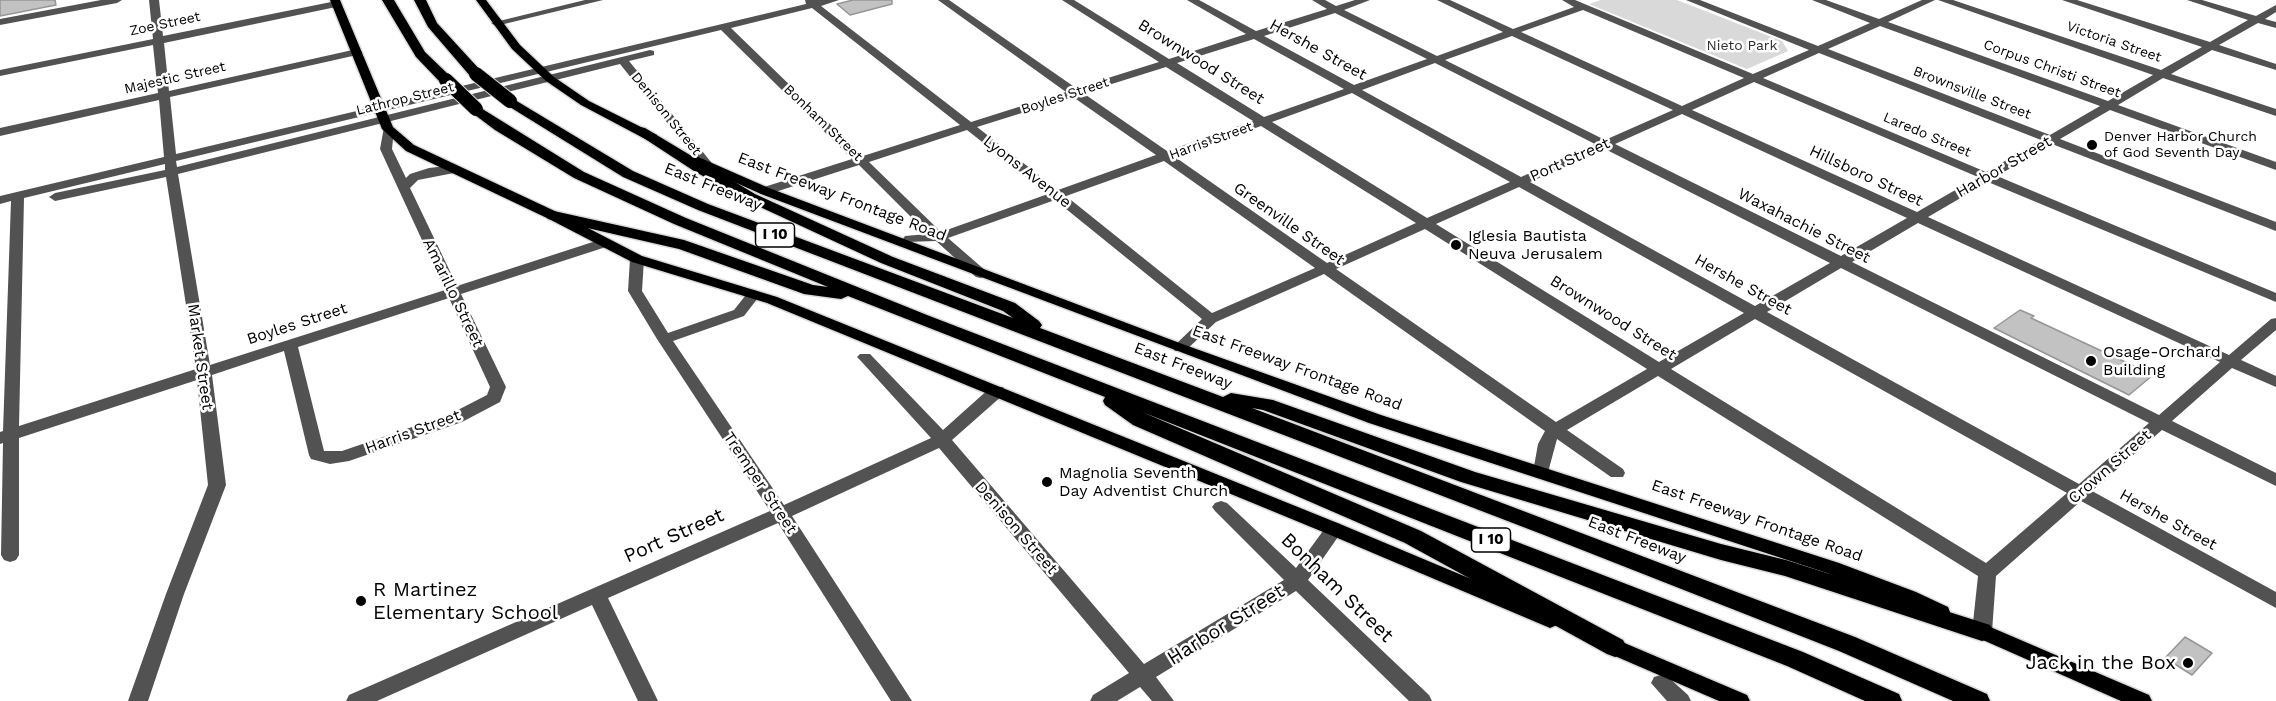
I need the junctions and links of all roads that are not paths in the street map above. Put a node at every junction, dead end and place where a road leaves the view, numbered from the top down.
1 (117, 0) edge
2 (154, 0) edge
3 (388, 0) edge
4 (420, 0) edge
5 (481, 0) edge
6 (598, 0) edge
7 (834, 0) edge
8 (943, 0) edge
9 (1067, 0) edge
10 (1192, 0) edge
11 (1317, 0) edge
12 (1365, 0) edge
13 (1442, 0) edge
14 (1567, 0) edge
15 (1691, 0) edge
16 (1817, 0) edge
17 (1930, 0) edge
18 (1943, 0) edge
19 (2067, 0) edge
20 (2192, 0) edge
21 (336, 2) edge
22 (811, 3) edge
23 (1583, 7) junction
24 (2276, 8) edge
25 (1336, 9) junction
26 (2256, 19) junction
27 (0, 22) edge
28 (496, 23) junction
29 (1880, 23) junction
30 (2276, 25) edge
31 (724, 27) junction
32 (1512, 33) junction
33 (1255, 35) junction
34 (158, 40) junction
35 (2211, 46) junction
36 (1820, 50) junction
37 (357, 52) junction
38 (1436, 60) junction
39 (623, 61) junction
40 (1169, 63) junction
41 (2276, 67) edge
42 (0, 73) edge
43 (545, 75) junction
44 (2163, 75) junction
45 (1755, 79) junction
46 (1353, 90) junction
47 (1075, 93) junction
48 (165, 96) junction
49 (2109, 105) junction
50 (1682, 110) junction
51 (2276, 113) edge
52 (384, 119) junction
53 (1263, 122) junction
54 (969, 127) junction
55 (640, 131) junction
56 (0, 132) edge
57 (2051, 140) junction
58 (1604, 144) junction
59 (1167, 157) junction
60 (862, 161) junction
61 (171, 166) junction
62 (2276, 166) edge
63 (709, 167) junction
64 (455, 169) junction
65 (1988, 177) junction
66 (1521, 182) junction
67 (403, 188) junction
68 (765, 191) junction
69 (1058, 196) junction
70 (0, 200) edge
71 (17, 200) junction
72 (0, 208) edge
73 (554, 216) junction
74 (1917, 217) junction
75 (923, 221) junction
76 (1427, 223) junction
77 (2276, 227) edge
78 (939, 237) junction
79 (907, 241) junction
80 (604, 243) junction
81 (637, 260) junction
82 (1842, 263) junction
83 (1325, 269) junction
84 (981, 274) junction
85 (452, 293) junction
86 (754, 294) junction
87 (2276, 298) edge
88 (872, 299) junction
89 (1756, 313) junction
90 (1211, 319) junction
91 (2276, 322) edge
92 (664, 339) junction
93 (1054, 340) junction
94 (290, 345) junction
95 (1180, 348) junction
96 (865, 357) dead end
97 (2230, 361) junction
98 (1661, 369) junction
99 (204, 373) junction
100 (2276, 382) edge
101 (1089, 384) junction
102 (997, 391) junction
103 (1201, 395) junction
104 (494, 398) joint
105 (2161, 422) junction
106 (1554, 430) junction
107 (5, 436) edge
108 (942, 440) junction
109 (1541, 472) junction
110 (1617, 473) dead end
111 (2276, 480) edge
112 (2080, 492) junction
113 (1221, 507) dead end
114 (781, 514) junction
115 (1334, 529) junction
116 (10, 555) dead end
117 (1987, 573) junction
118 (1297, 581) junction
119 (597, 595) junction
120 (2276, 602) edge
121 (1982, 632) junction
122 (1615, 647) junction
123 (1143, 676) junction
124 (1661, 683) dead end
125 (384, 695) edge
126 (138, 701) edge
127 (356, 701) edge
128 (648, 701) edge
129 (902, 701) edge
130 (1100, 701) edge
131 (1164, 701) edge
132 (1422, 701) edge
133 (1682, 701) edge
134 (1740, 701) edge
135 (1890, 701) edge
136 (1978, 701) edge
137 (2142, 701) edge

1 - 27 street
2 - 34 street, Market Street
3 - 88 highway, I 10, bridge
4 - 93 highway, East Freeway / I 10, bridge
5 - 28 main road, East Freeway Frontage Road
6 - 28 street
7 - 22 street, Lathrop Street
8 - 47 street, Greenville Street
9 - 40 street, Brownwood Street
10 - 33 street, Hershe Street
11 - 25 street, Waxahachie Street
12 - 25 street, Boyles Street
13 - 32 street, Hillsboro Street
14 - 23 street, Laredo Street
15 - 36 street, Brownsville Street
16 - 29 street, Corpus Christi Street
17 - 29 street, Port Street
18 - 44 street, Victoria Street
19 - 35 street
20 - 26 street
21 - 34 street, Zoe Street
21 - 37 main road
22 - 31 street, Lathrop Street
22 - 54 street, Lyons Avenue
23 - 32 street, Harris Street
23 - 45 street, Laredo Street
24 - 26 street, Harbor Street
25 - 33 street, Boyles Street
25 - 38 street, Waxahachie Street
26 - 30 street
26 - 35 street, Harbor Street
28 - 43 main road, East Freeway Frontage Road
29 - 36 street, Port Street
29 - 49 street, Corpus Christi Street
31 - 39 street, Lathrop Street
31 - 43 street, Lathrop Street
31 - 60 street, Bonham Street
32 - 38 street, Harris Street
32 - 50 street, Hillsboro Street
33 - 40 street, Boyles Street
33 - 46 street, Hershe Street
34 - 42 street, Zoe Street
34 - 48 street, Market Street
35 - 41 street
35 - 44 street, Harbor Street
36 - 45 street, Port Street
36 - 57 street, Brownsville Street
37 - 48 street, Majestic Street
37 - 52 main road
38 - 46 street, Harris Street
38 - 58 street, Waxahachie Street
39 - 43 street, Lathrop Street
39 - 63 street, Denison Street
40 - 47 street, Boyles Street
40 - 53 street, Brownwood Street
43 - 52 street, Lathrop Street
43 - 55 main road, East Freeway Frontage Road
44 - 49 street, Harbor Street
44 - 51 street, Victoria Street
45 - 50 street, Port Street
45 - 65 street, Laredo Street
46 - 53 street, Harris Street
46 - 66 street, Hershe Street
47 - 54 street, Boyles Street
47 - 59 street, Greenville Street
48 - 56 street, Majestic Street
48 - 61 street, Market Street
49 - 57 street, Harbor Street
49 - 62 street, Corpus Christi Street
50 - 58 street, Port Street
50 - 74 street, Hillsboro Street
52 - 61 street, Lathrop Street
52 - 64 main road
52 - 67 street, Amarillo Street
53 - 59 street, Harris Street
53 - 76 street, Brownwood Street
54 - 60 street, Boyles Street
54 - 69 street, Lyons Avenue
55 - 63 main road, East Freeway Frontage Road
55 - 93 highway
57 - 65 street, Harbor Street
57 - 77 street, Brownsville Street
58 - 66 street, Port Street
58 - 82 street, Waxahachie Street
59 - 69 street, Harris Street
59 - 83 street, Greenville Street
60 - 68 street, Boyles Street
60 - 75 street, Bonham Street
61 - 71 street, Lathrop Street
61 - 71 street, Lathrop Street
61 - 99 street, Market Street
63 - 68 main road, East Freeway Frontage Road
64 - 67 street
64 - 73 main road
65 - 74 street, Harbor Street
65 - 87 street, Laredo Street
66 - 76 street, Port Street
66 - 89 street, Hershe Street
67 - 85 street, Amarillo Street
68 - 79 main road, East Freeway Frontage Road
69 - 78 street, Harris Street
69 - 90 street, Lyons Avenue
70 - 71 street, Lathrop Street
71 - 72 street, Lathrop Street
71 - 107 street
73 - 80 main road
73 - 88 highway
74 - 82 street, Harbor Street
74 - 97 street, Hillsboro Street
75 - 78 street, Bonham Street
75 - 79 street
76 - 83 street, Port Street
76 - 98 street, Brownwood Street
78 - 79 street
78 - 84 street, Bonham Street
79 - 84 main road, East Freeway Frontage Road
80 - 81 main road
80 - 85 street, Boyles Street
81 - 86 main road
81 - 92 street, Tremper Street
82 - 89 street, Harbor Street
82 - 105 street, Waxahachie Street
83 - 90 street, Port Street
83 - 106 street, Greenville Street
84 - 95 main road, East Freeway Frontage Road
85 - 94 street, Boyles Street
85 - 104 street, Amarillo Street
86 - 92 street
86 - 102 main road
88 - 101 highway, I 10
89 - 98 street, Harbor Street
89 - 112 street, Hershe Street
90 - 95 street
91 - 97 street, Crown Street
92 - 114 street, Tremper Street
93 - 103 highway, East Freeway / I 10
94 - 99 street, Boyles Street
94 - 104 street, Harris Street
95 - 109 main road, East Freeway Frontage Road
96 - 108 street, Denison Street
97 - 100 street, Hillsboro Street
97 - 105 street, Crown Street
98 - 106 street, Harbor Street
98 - 117 street, Brownwood Street
99 - 107 street, Boyles Street
99 - 126 street, Market Street
101 - 122 highway
101 - 135 highway, I 10
102 - 108 street, Port Street
102 - 115 main road
103 - 121 highway
103 - 136 highway, East Freeway / I 10
105 - 111 street, Waxahachie Street
105 - 112 street, Crown Street
106 - 109 street
106 - 110 street, Greenville Street
107 - 116 street
108 - 114 street, Port Street
108 - 123 street, Denison Street
109 - 121 main road, East Freeway Frontage Road
112 - 117 street, Crown Street
112 - 120 street, Hershe Street
113 - 118 street, Bonham Street
114 - 119 street, Port Street
114 - 129 street, Tremper Street
115 - 118 street, Harbor Street
115 - 122 main road
117 - 121 street
118 - 123 street, Harbor Street
118 - 132 street, Bonham Street
119 - 125 street, Port Street
119 - 128 street
121 - 137 main road, East Freeway Frontage Road
122 - 134 main road
123 - 130 street, Harbor Street
123 - 131 street, Denison Street
124 - 133 street
125 - 127 street, Port Street

